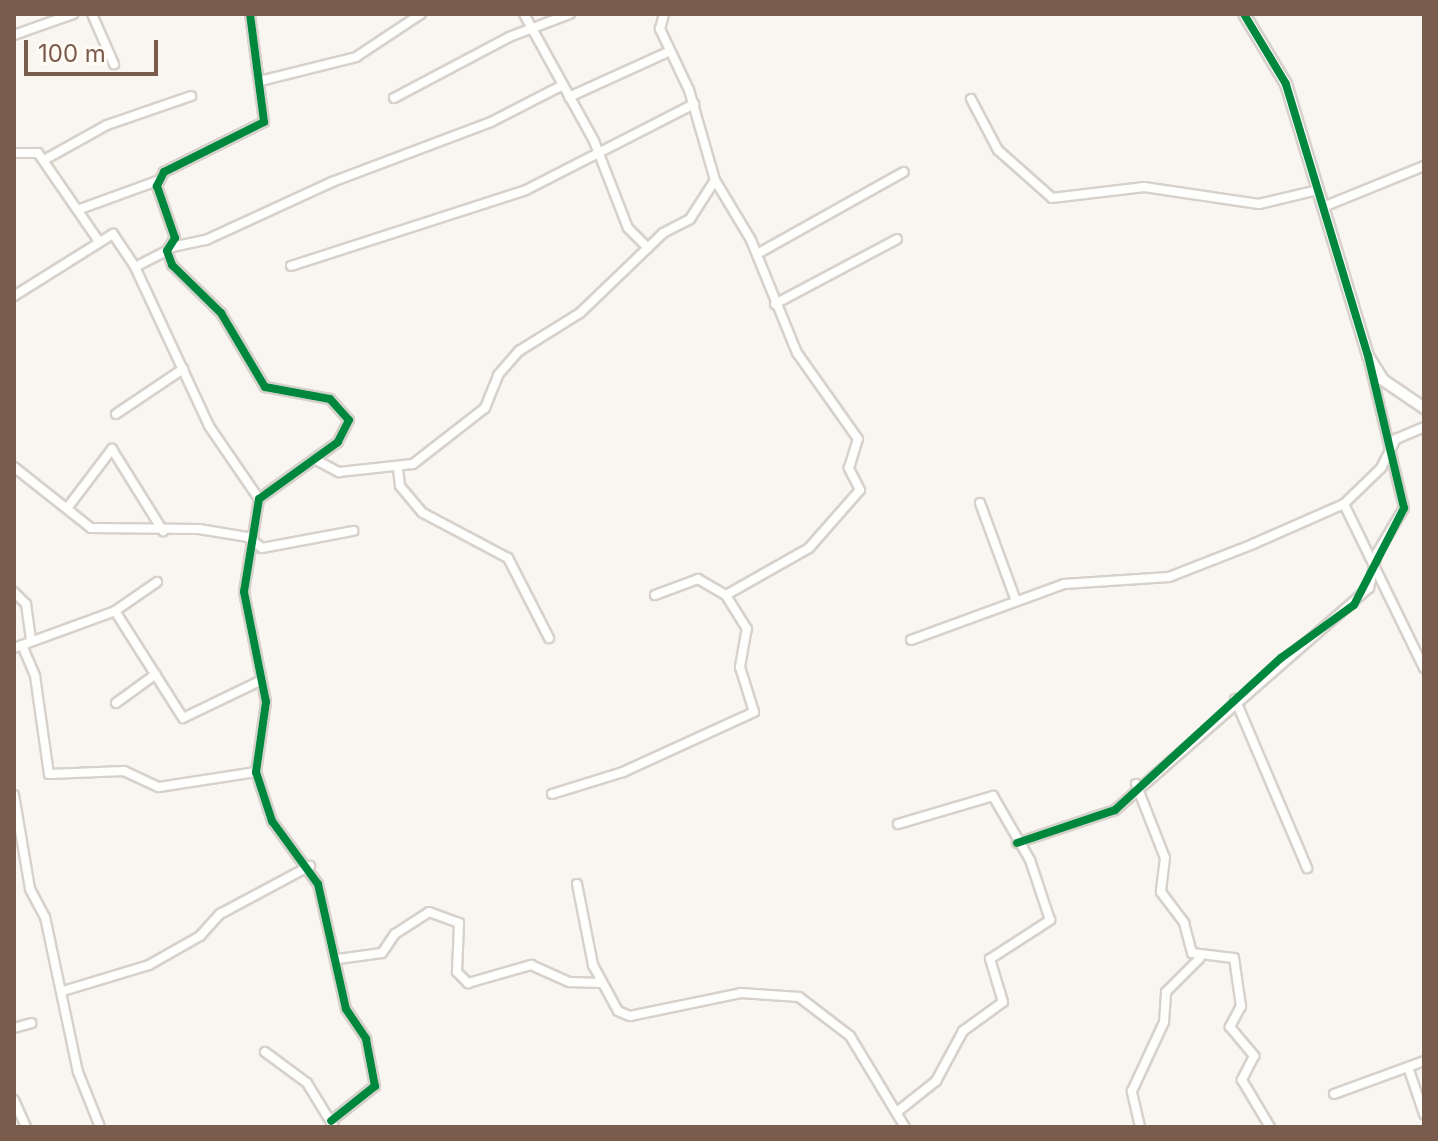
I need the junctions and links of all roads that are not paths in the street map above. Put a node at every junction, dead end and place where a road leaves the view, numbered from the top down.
1 (73, 14) edge
2 (92, 14) edge
3 (250, 14) edge
4 (421, 14) edge
5 (524, 14) edge
6 (570, 14) edge
7 (664, 14) edge
8 (1244, 14) edge
9 (533, 27) junction
10 (14, 35) edge
11 (668, 52) junction
12 (114, 64) dead end
13 (260, 81) junction
14 (561, 86) junction
15 (191, 96) dead end
16 (569, 97) junction
17 (394, 98) dead end
18 (971, 99) dead end
19 (694, 104) junction
20 (16, 149) edge
21 (597, 154) junction
22 (44, 160) junction
23 (1424, 166) edge
24 (904, 172) dead end
25 (715, 180) junction
26 (157, 181) junction
27 (1318, 190) junction
28 (1323, 207) junction
29 (80, 209) junction
30 (897, 239) dead end
31 (98, 240) junction
32 (648, 248) junction
33 (170, 249) junction
34 (757, 254) junction
35 (291, 266) dead end
36 (135, 267) junction
37 (14, 296) edge
38 (775, 304) junction
39 (1368, 356) junction
40 (183, 369) junction
41 (1424, 408) edge
42 (116, 414) dead end
43 (1424, 427) edge
44 (1391, 451) junction
45 (316, 460) junction
46 (14, 467) edge
47 (398, 469) junction
48 (259, 499) junction
49 (980, 503) dead end
50 (1344, 504) junction
51 (68, 507) junction
52 (163, 531) junction
53 (353, 531) dead end
54 (248, 537) junction
55 (1373, 562) junction
56 (157, 582) dead end
57 (14, 592) edge
58 (655, 595) dead end
59 (726, 595) junction
60 (1016, 601) junction
61 (115, 611) junction
62 (549, 638) dead end
63 (31, 639) junction
64 (911, 640) dead end
65 (18, 647) edge
66 (1424, 668) edge
67 (156, 674) junction
68 (260, 681) junction
69 (1235, 699) junction
70 (116, 703) dead end
71 (256, 772) junction
72 (1136, 784) junction
73 (552, 794) dead end
74 (14, 795) edge
75 (898, 824) dead end
76 (1017, 843) junction
77 (310, 866) junction
78 (1307, 868) dead end
79 (577, 884) dead end
80 (338, 959) junction
81 (1199, 959) junction
82 (600, 983) junction
83 (63, 991) junction
84 (31, 1023) dead end
85 (14, 1028) edge
86 (265, 1052) dead end
87 (1424, 1061) edge
88 (1408, 1067) junction
89 (1334, 1094) dead end
90 (14, 1100) edge
91 (897, 1112) junction
92 (1424, 1114) edge
93 (332, 1124) edge
94 (26, 1127) edge
95 (100, 1127) edge
96 (905, 1127) edge
97 (1140, 1127) edge
98 (1270, 1127) edge

1 - 10 street
2 - 12 street
3 - 13 street
4 - 13 street
5 - 9 street
6 - 9 street
7 - 11 street
8 - 27 street
9 - 14 street
9 - 17 street
11 - 16 street
11 - 19 street
13 - 26 street
14 - 16 street
14 - 33 street
15 - 22 street
16 - 21 street
18 - 27 street
19 - 21 street
19 - 25 street
20 - 22 street
21 - 32 street
21 - 35 street
22 - 29 street
23 - 28 street
24 - 34 street
25 - 32 street
25 - 34 street
26 - 29 street
26 - 33 street
27 - 28 street
28 - 39 street
29 - 31 street
30 - 38 street
31 - 36 street
31 - 37 street
32 - 47 street
33 - 36 street
33 - 45 street
34 - 38 street
36 - 40 street
38 - 59 street
39 - 41 street
39 - 44 street
40 - 42 street
40 - 48 street
43 - 44 street
44 - 50 street
44 - 55 street
45 - 47 street
45 - 48 street
46 - 51 street
47 - 62 street
48 - 54 street
49 - 60 street
50 - 55 street
50 - 60 street
51 - 52 street
51 - 52 street
52 - 54 street
53 - 54 street
54 - 68 street
55 - 66 street
55 - 69 street
56 - 61 street
57 - 63 street
58 - 59 street
59 - 73 street
60 - 64 street
61 - 63 street
61 - 67 street
63 - 65 street
65 - 71 street
67 - 68 street
67 - 70 street
68 - 71 street
69 - 72 street
69 - 78 street
71 - 77 street
72 - 76 street
72 - 81 street
74 - 83 street
75 - 76 street
76 - 91 street
77 - 80 street
77 - 83 street
79 - 82 street
80 - 82 street
80 - 93 street
81 - 97 street
81 - 98 street
82 - 91 street
83 - 95 street
84 - 85 street
86 - 93 street
87 - 88 street
88 - 89 street
88 - 92 street
90 - 94 street
91 - 96 street

